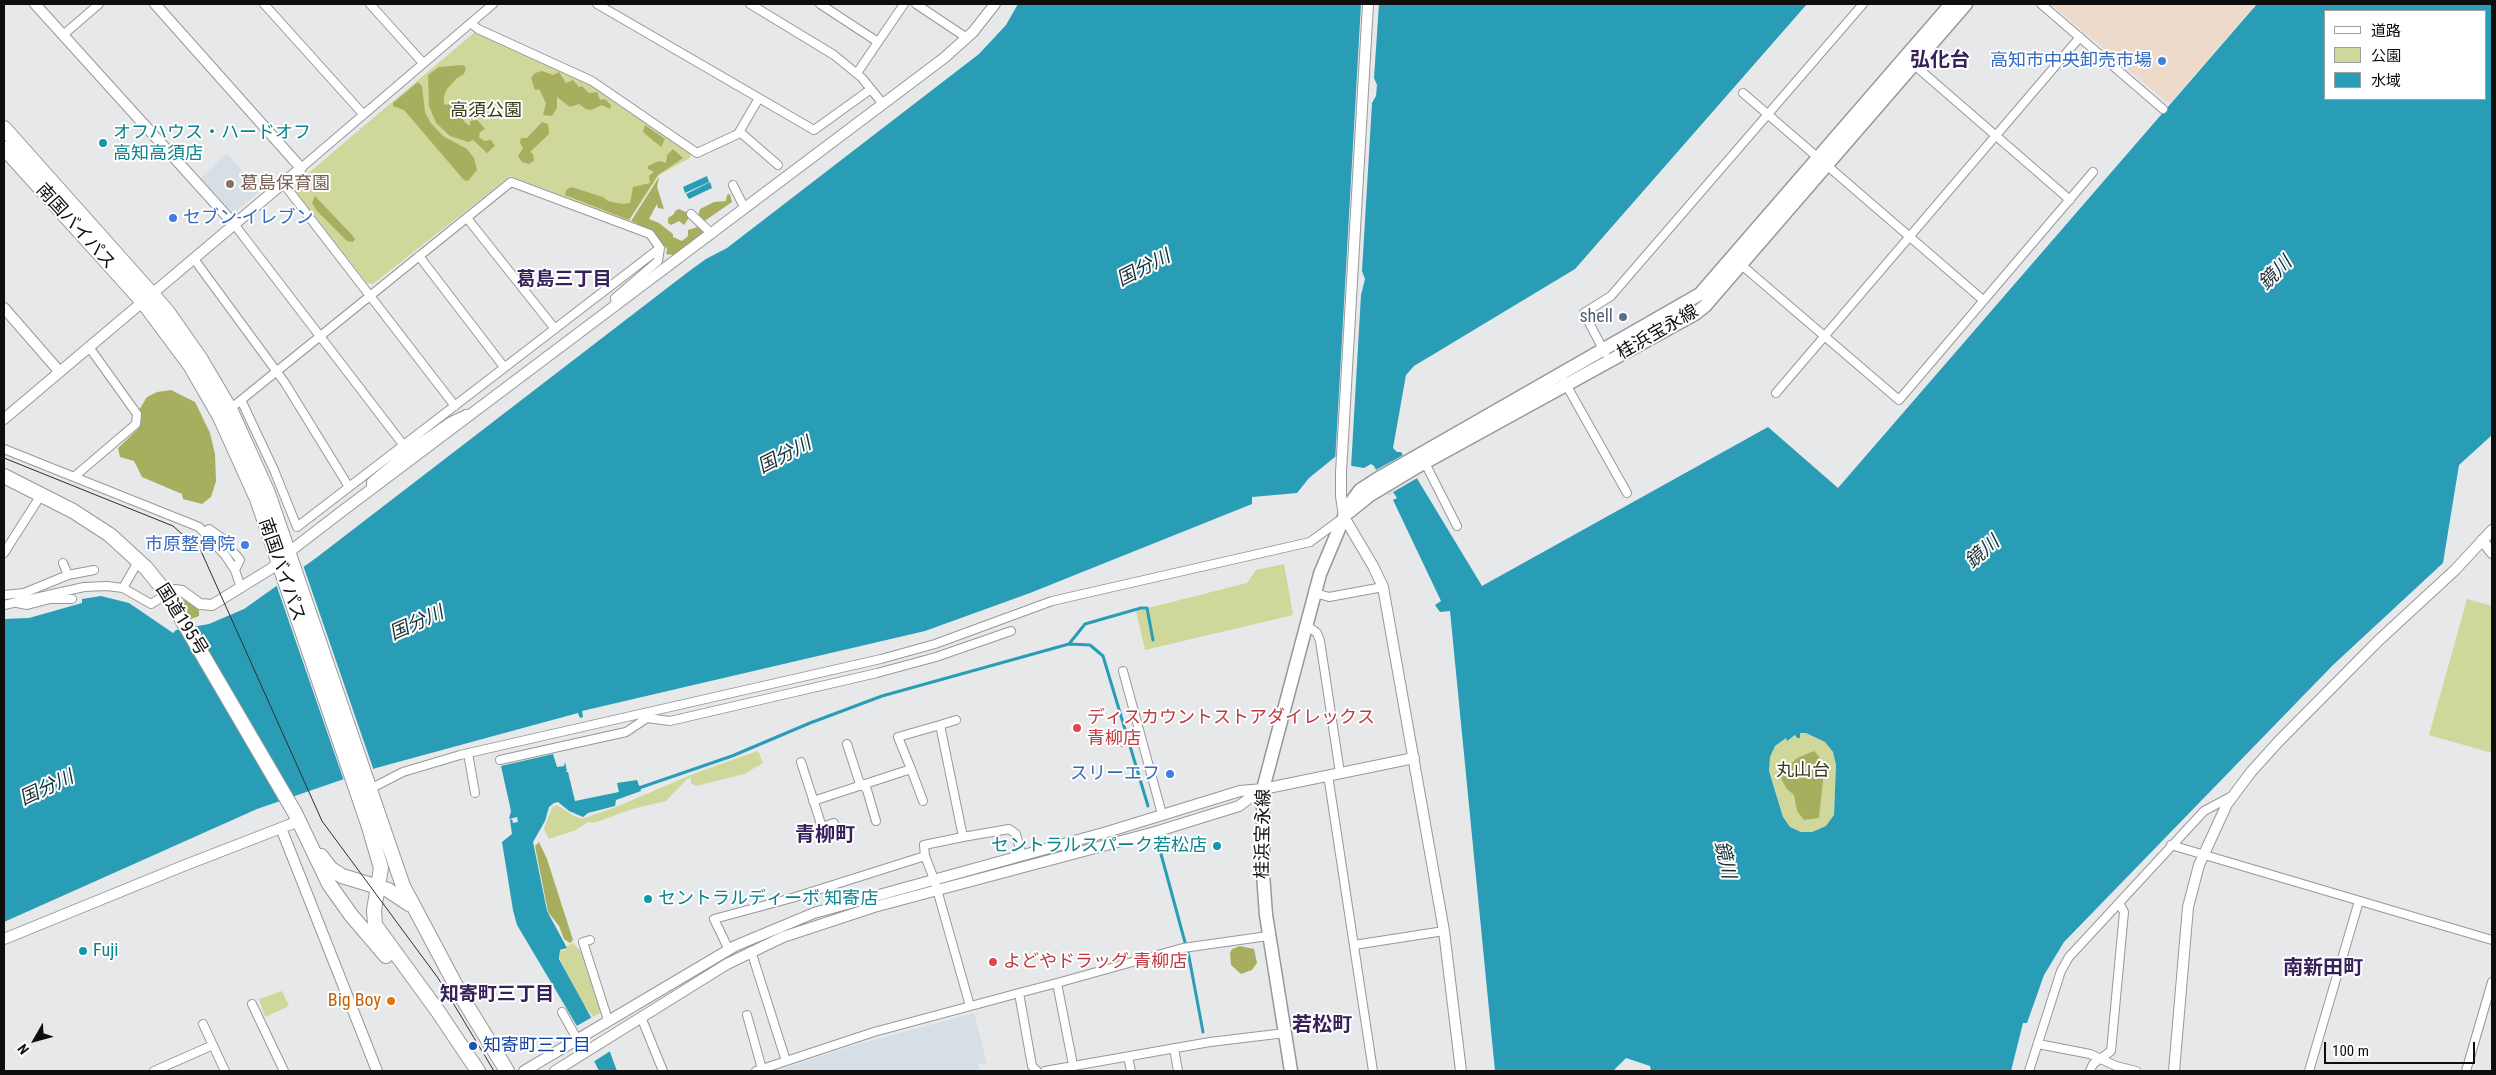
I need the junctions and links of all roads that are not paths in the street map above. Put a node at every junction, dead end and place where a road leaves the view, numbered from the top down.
1 (35, 4) edge
2 (99, 4) edge
3 (155, 4) edge
4 (264, 4) edge
5 (370, 4) edge
6 (478, 4) edge
7 (493, 4) edge
8 (597, 4) edge
9 (750, 4) edge
10 (820, 4) edge
11 (904, 4) edge
12 (916, 4) edge
13 (995, 4) edge
14 (1368, 4) edge
15 (1863, 4) edge
16 (1951, 4) edge
17 (1966, 4) edge
18 (2041, 4) edge
19 (485, 11) junction
20 (471, 23) junction
21 (63, 35) junction
22 (2080, 37) junction
23 (967, 38) junction
24 (878, 42) junction
25 (1910, 61) junction
26 (423, 63) junction
27 (857, 73) junction
28 (871, 89) junction
29 (1743, 93) dead end
30 (759, 98) junction
31 (883, 104) junction
32 (2163, 109) dead end
33 (363, 114) junction
34 (1767, 114) junction
35 (4, 128) edge
36 (740, 132) junction
37 (1995, 137) junction
38 (4, 148) edge
39 (1823, 162) junction
40 (778, 165) dead end
41 (301, 168) junction
42 (2093, 172) dead end
43 (283, 183) junction
44 (733, 185) dead end
45 (2070, 200) junction
46 (744, 207) junction
47 (691, 214) dead end
48 (467, 218) junction
49 (234, 224) junction
50 (712, 233) junction
51 (1910, 236) junction
52 (660, 248) junction
53 (419, 256) junction
54 (194, 259) junction
55 (1737, 262) junction
56 (369, 295) junction
57 (148, 298) junction
58 (1983, 300) junction
59 (616, 306) junction
60 (5, 311) edge
61 (555, 329) junction
62 (320, 336) junction
63 (1825, 337) junction
64 (89, 347) junction
65 (1603, 349) junction
66 (1609, 361) junction
67 (504, 368) junction
68 (60, 371) junction
69 (276, 372) junction
70 (1564, 380) junction
71 (1776, 393) dead end
72 (236, 405) junction
73 (455, 406) junction
74 (480, 408) junction
75 (4, 419) edge
76 (406, 448) junction
77 (4, 449) edge
78 (1417, 462) junction
79 (4, 476) edge
80 (75, 476) junction
81 (349, 488) junction
82 (371, 490) junction
83 (1627, 493) dead end
84 (41, 495) junction
85 (1344, 517) junction
86 (1457, 526) dead end
87 (2492, 530) edge
88 (2482, 540) junction
89 (4, 552) edge
90 (2492, 553) edge
91 (285, 560) junction
92 (63, 563) dead end
93 (135, 567) dead end
94 (94, 570) dead end
95 (68, 575) junction
96 (1383, 587) junction
97 (124, 588) junction
98 (241, 588) junction
99 (1315, 593) junction
100 (167, 594) junction
101 (4, 595) edge
102 (25, 596) junction
103 (72, 599) dead end
104 (15, 602) junction
105 (4, 605) edge
106 (1306, 625) junction
107 (1011, 630) dead end
108 (1123, 671) dead end
109 (646, 715) junction
110 (956, 720) dead end
111 (940, 725) junction
112 (1142, 740) junction
113 (1122, 742) dead end
114 (847, 744) dead end
115 (468, 753) junction
116 (1414, 758) junction
117 (500, 760) dead end
118 (801, 762) dead end
119 (911, 769) junction
120 (1340, 773) junction
121 (1328, 776) junction
122 (862, 785) junction
123 (365, 786) junction
124 (1263, 789) junction
125 (475, 793) dead end
126 (2234, 796) junction
127 (813, 801) junction
128 (923, 802) dead end
129 (1162, 814) junction
130 (297, 817) junction
131 (876, 821) dead end
132 (834, 824) dead end
133 (281, 828) junction
134 (964, 837) junction
135 (2171, 845) junction
136 (2203, 854) junction
137 (925, 856) junction
138 (1022, 856) junction
139 (934, 879) junction
140 (378, 886) junction
141 (936, 891) junction
142 (2359, 901) junction
143 (2119, 902) junction
144 (414, 911) junction
145 (1444, 931) junction
146 (1268, 936) junction
147 (4, 940) edge
148 (590, 940) dead end
149 (2492, 940) edge
150 (1354, 945) junction
151 (729, 950) junction
152 (751, 951) junction
153 (2492, 982) edge
154 (1057, 983) junction
155 (1019, 993) junction
156 (252, 1004) dead end
157 (970, 1006) junction
158 (562, 1012) dead end
159 (747, 1015) dead end
160 (642, 1017) junction
161 (606, 1022) junction
162 (203, 1024) dead end
163 (1285, 1033) junction
164 (456, 1038) junction
165 (578, 1038) junction
166 (2038, 1044) junction
167 (213, 1045) junction
168 (1174, 1048) junction
169 (1128, 1057) junction
170 (2103, 1058) junction
171 (786, 1061) junction
172 (1073, 1064) junction
173 (171, 1068) edge
174 (759, 1070) edge
175 (154, 1071) edge
176 (225, 1071) edge
177 (284, 1071) edge
178 (377, 1071) edge
179 (478, 1071) edge
180 (508, 1071) edge
181 (524, 1071) edge
182 (555, 1071) edge
183 (664, 1071) edge
184 (1036, 1071) edge
185 (1045, 1071) edge
186 (1131, 1071) edge
187 (1178, 1071) edge
188 (1291, 1071) edge
189 (1373, 1071) edge
190 (1461, 1071) edge
191 (2029, 1071) edge
192 (2090, 1071) edge
193 (2136, 1071) edge
194 (2174, 1071) edge
195 (2309, 1071) edge
196 (2466, 1071) edge

1 - 21 street
2 - 21 street
3 - 41 street
4 - 33 street
5 - 26 street
6 - 19 street
7 - 19 street
8 - 30 street
9 - 27 street
10 - 24 street
11 - 24 street
12 - 23 street
13 - 23 street
14 - 85 street
15 - 34 street
16 - 25 main road, 桂浜宝永線
17 - 25 main road, 桂浜宝永線
18 - 22 street
19 - 20 street
20 - 26 street
20 - 36 street
21 - 49 street
22 - 32 street
22 - 37 street
23 - 31 street
24 - 27 street
25 - 37 street
25 - 39 main road, 桂浜宝永線
26 - 33 street
27 - 28 street
28 - 30 street
28 - 31 street
29 - 34 street
30 - 36 street
31 - 46 street
33 - 41 street
34 - 39 street
34 - 65 street
35 - 57 highway, 南国バイパス
36 - 40 street
37 - 45 street
37 - 51 street
38 - 57 highway, 南国バイパス
39 - 51 street
39 - 55 main road, 桂浜宝永線
41 - 43 street
42 - 45 street
43 - 49 street
43 - 56 street
44 - 46 street
45 - 58 street
46 - 50 street
47 - 50 street
48 - 52 street
48 - 53 street
48 - 61 street
49 - 54 street
49 - 62 street
50 - 59 street
51 - 58 street
51 - 63 street
52 - 59 street
52 - 61 street
53 - 56 street
53 - 67 street
54 - 57 street
54 - 69 street
55 - 63 street
55 - 65 main road, 桂浜宝永線
55 - 66 main road, 桂浜宝永線
56 - 62 street
56 - 73 street
57 - 64 street
57 - 72 highway, 南国バイパス
57 - 91 highway, 南国バイパス
58 - 63 street
59 - 74 street
60 - 68 street
61 - 67 street
62 - 69 street
62 - 76 street
63 - 71 street
64 - 68 street
64 - 80 street
65 - 66 street
65 - 70 main road, 桂浜宝永線
66 - 70 main road, 桂浜宝永線
67 - 73 street
68 - 75 street
69 - 72 street
69 - 81 street
70 - 78 main road, 桂浜宝永線
70 - 83 street
72 - 81 street
72 - 91 highway, 南国バイパス
73 - 76 street
74 - 76 street
74 - 82 street
76 - 81 street
76 - 82 street
77 - 80 street
78 - 85 main road, 桂浜宝永線
78 - 86 street
79 - 84 highway, 国道195号
80 - 98 street
82 - 91 street
84 - 89 street
84 - 100 highway, 国道195号
85 - 96 street
85 - 99 main road, 桂浜宝永線
85 - 109 street
87 - 88 street
88 - 90 street
88 - 126 street
91 - 98 street
91 - 123 highway, 南国バイパス
92 - 95 street
93 - 97 street
94 - 95 street
95 - 102 street
96 - 99 street
96 - 116 street
97 - 100 street
97 - 102 street
98 - 100 street
99 - 106 main road, 桂浜宝永線
100 - 130 highway, 国道195号
101 - 102 street
102 - 104 street
103 - 104 street
104 - 105 street
106 - 120 street
106 - 124 main road, 桂浜宝永線
107 - 109 street
108 - 112 street
109 - 115 street
109 - 117 street
110 - 111 street
111 - 119 street
111 - 134 street
112 - 113 street
112 - 129 street
114 - 122 street
115 - 123 street
115 - 125 street
116 - 120 street
116 - 145 street
118 - 127 street
119 - 122 street
119 - 128 street
120 - 121 street
121 - 124 street
121 - 150 street
122 - 127 street
122 - 131 street
123 - 140 highway, 南国バイパス
123 - 144 highway, 南国バイパス
124 - 129 street
124 - 141 street
124 - 146 main road, 桂浜宝永線
126 - 135 street
126 - 136 street
127 - 132 street
129 - 138 street
130 - 133 street
130 - 140 highway, 国道195号
130 - 164 highway, 国道195号
133 - 147 street
133 - 178 street
134 - 137 street
134 - 138 street
135 - 136 street
135 - 143 street
136 - 142 street
136 - 194 street
137 - 139 street
137 - 151 street
138 - 139 street
139 - 141 street
139 - 151 street
140 - 144 highway, 国道195号
140 - 164 highway, 南国バイパス
141 - 152 street
141 - 157 street
142 - 149 street
142 - 195 street
143 - 166 street
143 - 170 street
144 - 180 highway, 南国バイパス
145 - 150 street
145 - 190 street
146 - 154 street
146 - 163 main road, 桂浜宝永線
148 - 161 street
150 - 189 street
151 - 161 street
152 - 160 street
152 - 171 street
153 - 196 street
154 - 155 street
154 - 172 street
155 - 157 street
155 - 184 street
156 - 177 street
157 - 171 street
158 - 165 street
159 - 174 street
160 - 182 street
160 - 183 street
161 - 165 street
162 - 167 street
163 - 168 street
163 - 188 main road, 桂浜宝永線
164 - 179 highway
165 - 181 street
166 - 170 street
166 - 191 street
167 - 173 street
167 - 176 street
168 - 169 street
168 - 187 street
169 - 172 street
169 - 186 street
170 - 192 street
170 - 193 street
171 - 174 street
172 - 185 street
173 - 175 street

